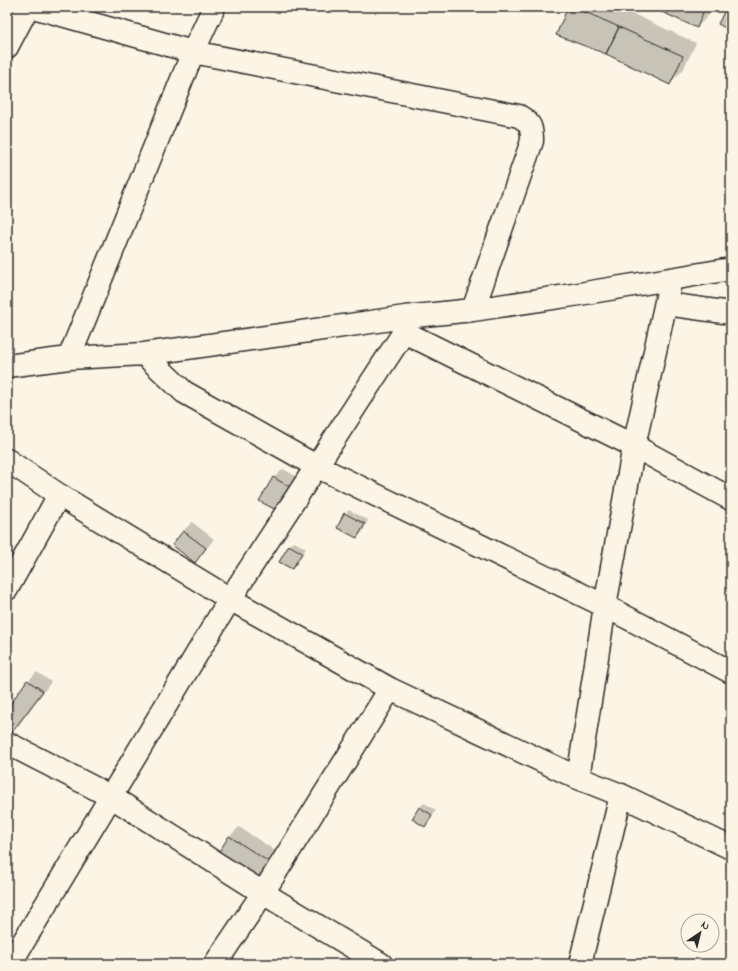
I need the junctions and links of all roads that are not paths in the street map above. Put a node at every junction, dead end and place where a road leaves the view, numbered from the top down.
1 (28, 7) edge
2 (32, 7) edge
3 (214, 7) edge
4 (7, 47) edge
5 (193, 52) junction
6 (731, 269) edge
7 (671, 279) junction
8 (666, 304) junction
9 (473, 310) junction
10 (731, 313) edge
11 (404, 324) junction
12 (144, 354) junction
13 (69, 358) junction
14 (7, 366) edge
15 (634, 446) junction
16 (7, 460) edge
17 (316, 466) junction
18 (59, 494) junction
19 (731, 499) edge
20 (7, 589) edge
21 (230, 599) junction
22 (605, 606) junction
23 (731, 672) edge
24 (390, 689) junction
25 (7, 743) edge
26 (578, 778) junction
27 (621, 795) junction
28 (110, 796) junction
29 (731, 848) edge
30 (263, 893) junction
31 (10, 964) edge
32 (215, 964) edge
33 (380, 964) edge
34 (580, 964) edge

1 - 4 street
2 - 5 street
3 - 5 street
5 - 9 street
5 - 13 street
6 - 7 street
7 - 8 street
7 - 9 street
8 - 10 street
8 - 15 street
9 - 11 street
11 - 12 street
11 - 15 street
11 - 17 street
12 - 13 street
12 - 17 street
13 - 14 street
15 - 19 street
15 - 22 street
16 - 18 street
17 - 21 street
17 - 22 street
18 - 20 street
18 - 21 street
21 - 24 street
21 - 28 street
22 - 23 street
22 - 26 street
24 - 26 street
24 - 30 street
25 - 28 street
26 - 27 street
27 - 29 street
27 - 34 street
28 - 30 street
28 - 31 street
30 - 32 street
30 - 33 street

